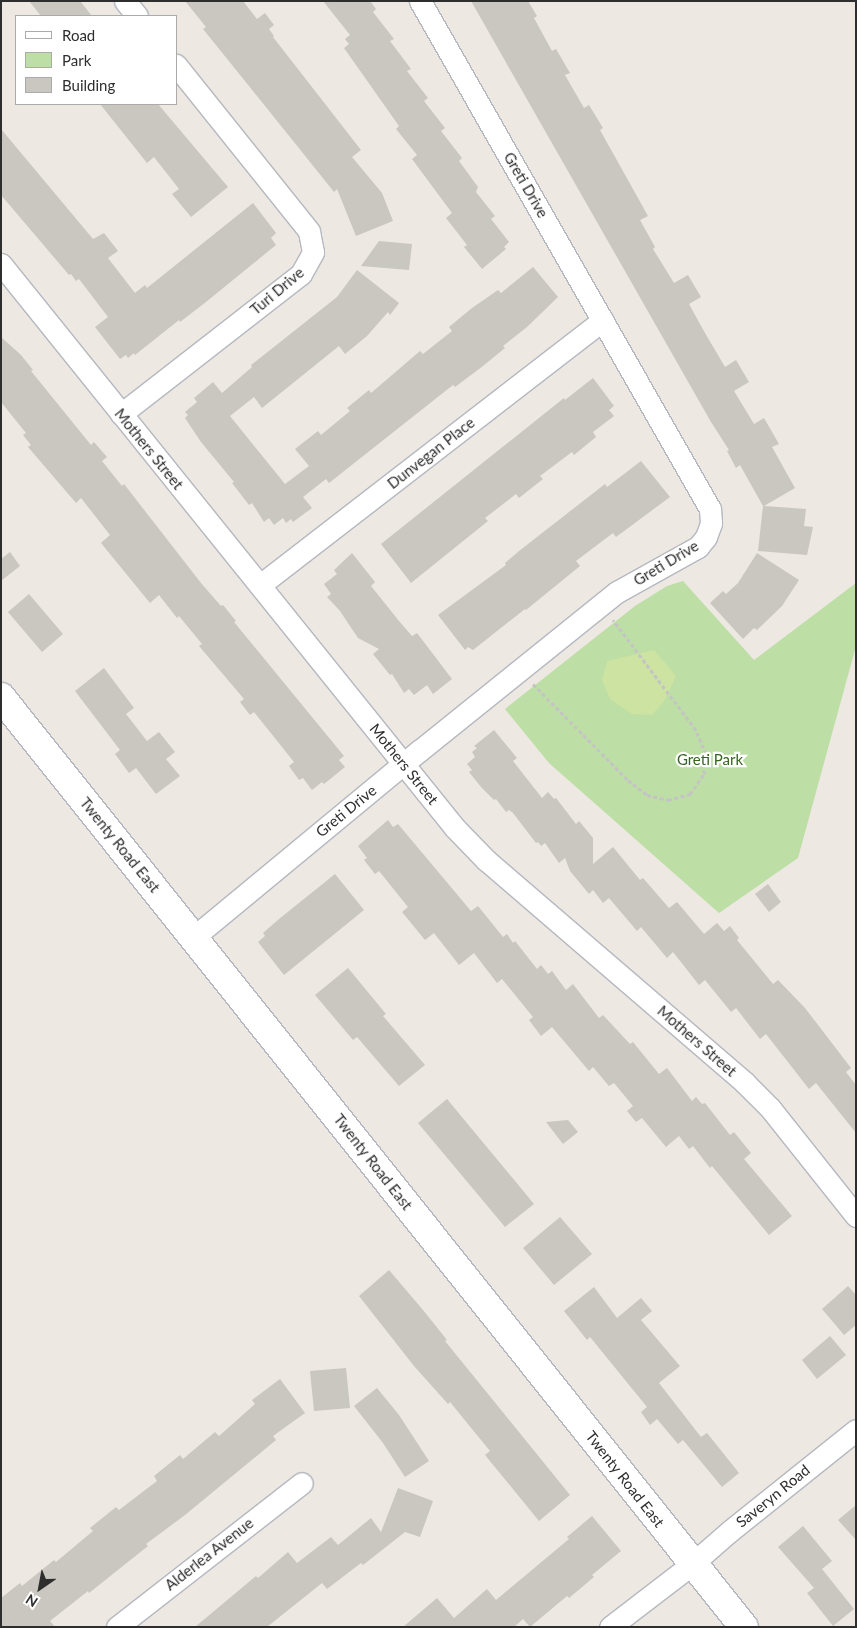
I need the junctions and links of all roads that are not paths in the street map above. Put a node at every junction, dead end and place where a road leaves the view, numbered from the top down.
1 (125, 1) edge
2 (420, 1) edge
3 (136, 15) edge
4 (178, 67) edge
5 (1, 264) edge
6 (603, 320) junction
7 (121, 414) junction
8 (260, 586) junction
9 (1, 697) edge
10 (404, 764) junction
11 (194, 937) junction
12 (856, 1216) edge
13 (856, 1430) edge
14 (302, 1483) dead end
15 (692, 1564) junction
16 (117, 1627) edge
17 (610, 1627) edge
18 (744, 1627) edge

1 - 3 street
2 - 6 street, Greti Drive
4 - 7 street, Turi Drive
5 - 7 street, Mothers Street
6 - 8 street, Dunvegan Place
6 - 10 street, Greti Drive
7 - 8 street, Mothers Street
8 - 10 street, Mothers Street
9 - 11 street, Twenty Road East
10 - 11 street, Greti Drive
10 - 12 street, Mothers Street
11 - 15 street, Twenty Road East
13 - 15 street, Saveryn Road
14 - 16 street, Alderlea Avenue
15 - 17 street, Saveryn Road
15 - 18 street, Twenty Road East

